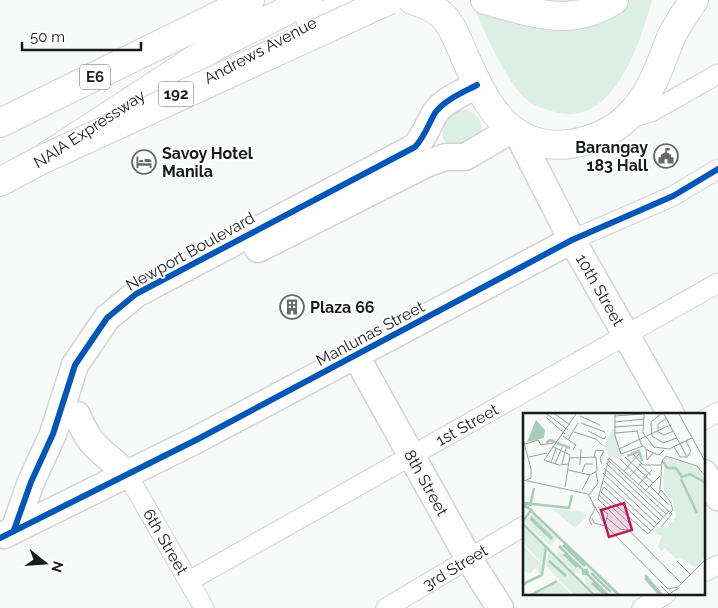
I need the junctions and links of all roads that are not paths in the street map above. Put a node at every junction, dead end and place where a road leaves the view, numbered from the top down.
1 (250, 0) edge
2 (264, 0) edge
3 (308, 0) edge
4 (357, 0) edge
5 (389, 0) edge
6 (412, 0) edge
7 (485, 0) edge
8 (614, 0) edge
9 (694, 0) edge
10 (718, 74) edge
11 (477, 85) junction
12 (625, 120) junction
13 (0, 123) edge
14 (431, 125) junction
15 (0, 130) edge
16 (515, 133) junction
17 (446, 157) junction
18 (41, 160) junction
19 (718, 169) edge
20 (0, 182) edge
21 (0, 189) edge
22 (572, 240) junction
23 (718, 284) edge
24 (626, 336) junction
25 (356, 356) junction
26 (718, 412) edge
27 (670, 413) edge
28 (77, 415) junction
29 (706, 419) edge
30 (411, 457) junction
31 (127, 474) junction
32 (706, 476) edge
33 (718, 496) edge
34 (523, 527) edge
35 (16, 529) edge
36 (469, 559) junction
37 (718, 564) edge
38 (706, 571) edge
39 (189, 581) junction
40 (663, 596) edge
41 (204, 608) edge
42 (386, 608) edge
43 (500, 608) edge
44 (642, 608) edge

1 - 13 main road, E6
2 - 15 main road
3 - 18 main road, NAIA Expressway / E6, bridge
4 - 21 main road, Andrews Avenue / 192
5 - 18 main road, bridge
6 - 11 main road
7 - 8 main road
9 - 12 main road
10 - 12 street
11 - 14 street, Newport Boulevard
11 - 16 main road
12 - 16 main road
14 - 17 street
14 - 35 street, Newport Boulevard
16 - 17 street, Newport Boulevard
16 - 22 street, 10th Street
17 - 28 street, Newport Boulevard
18 - 20 main road, NAIA Expressway / E6
19 - 22 street, Manlunas Street
22 - 24 street, 10th Street
22 - 25 street, Manlunas Street
23 - 24 street, 1st Street
24 - 27 street, 10th Street
24 - 30 street, 1st Street
25 - 30 street, 8th Street
25 - 31 street, Manlunas Street
26 - 29 street
28 - 31 street
28 - 35 street, Newport Boulevard
30 - 36 street, 8th Street
30 - 39 street, 1st Street
31 - 35 street, Manlunas Street
31 - 39 street, 6th Street
32 - 33 street
34 - 36 street, 3rd Street
36 - 42 street, 3rd Street
36 - 43 street, 8th Street
37 - 38 street
39 - 41 street, 6th Street
40 - 44 street

